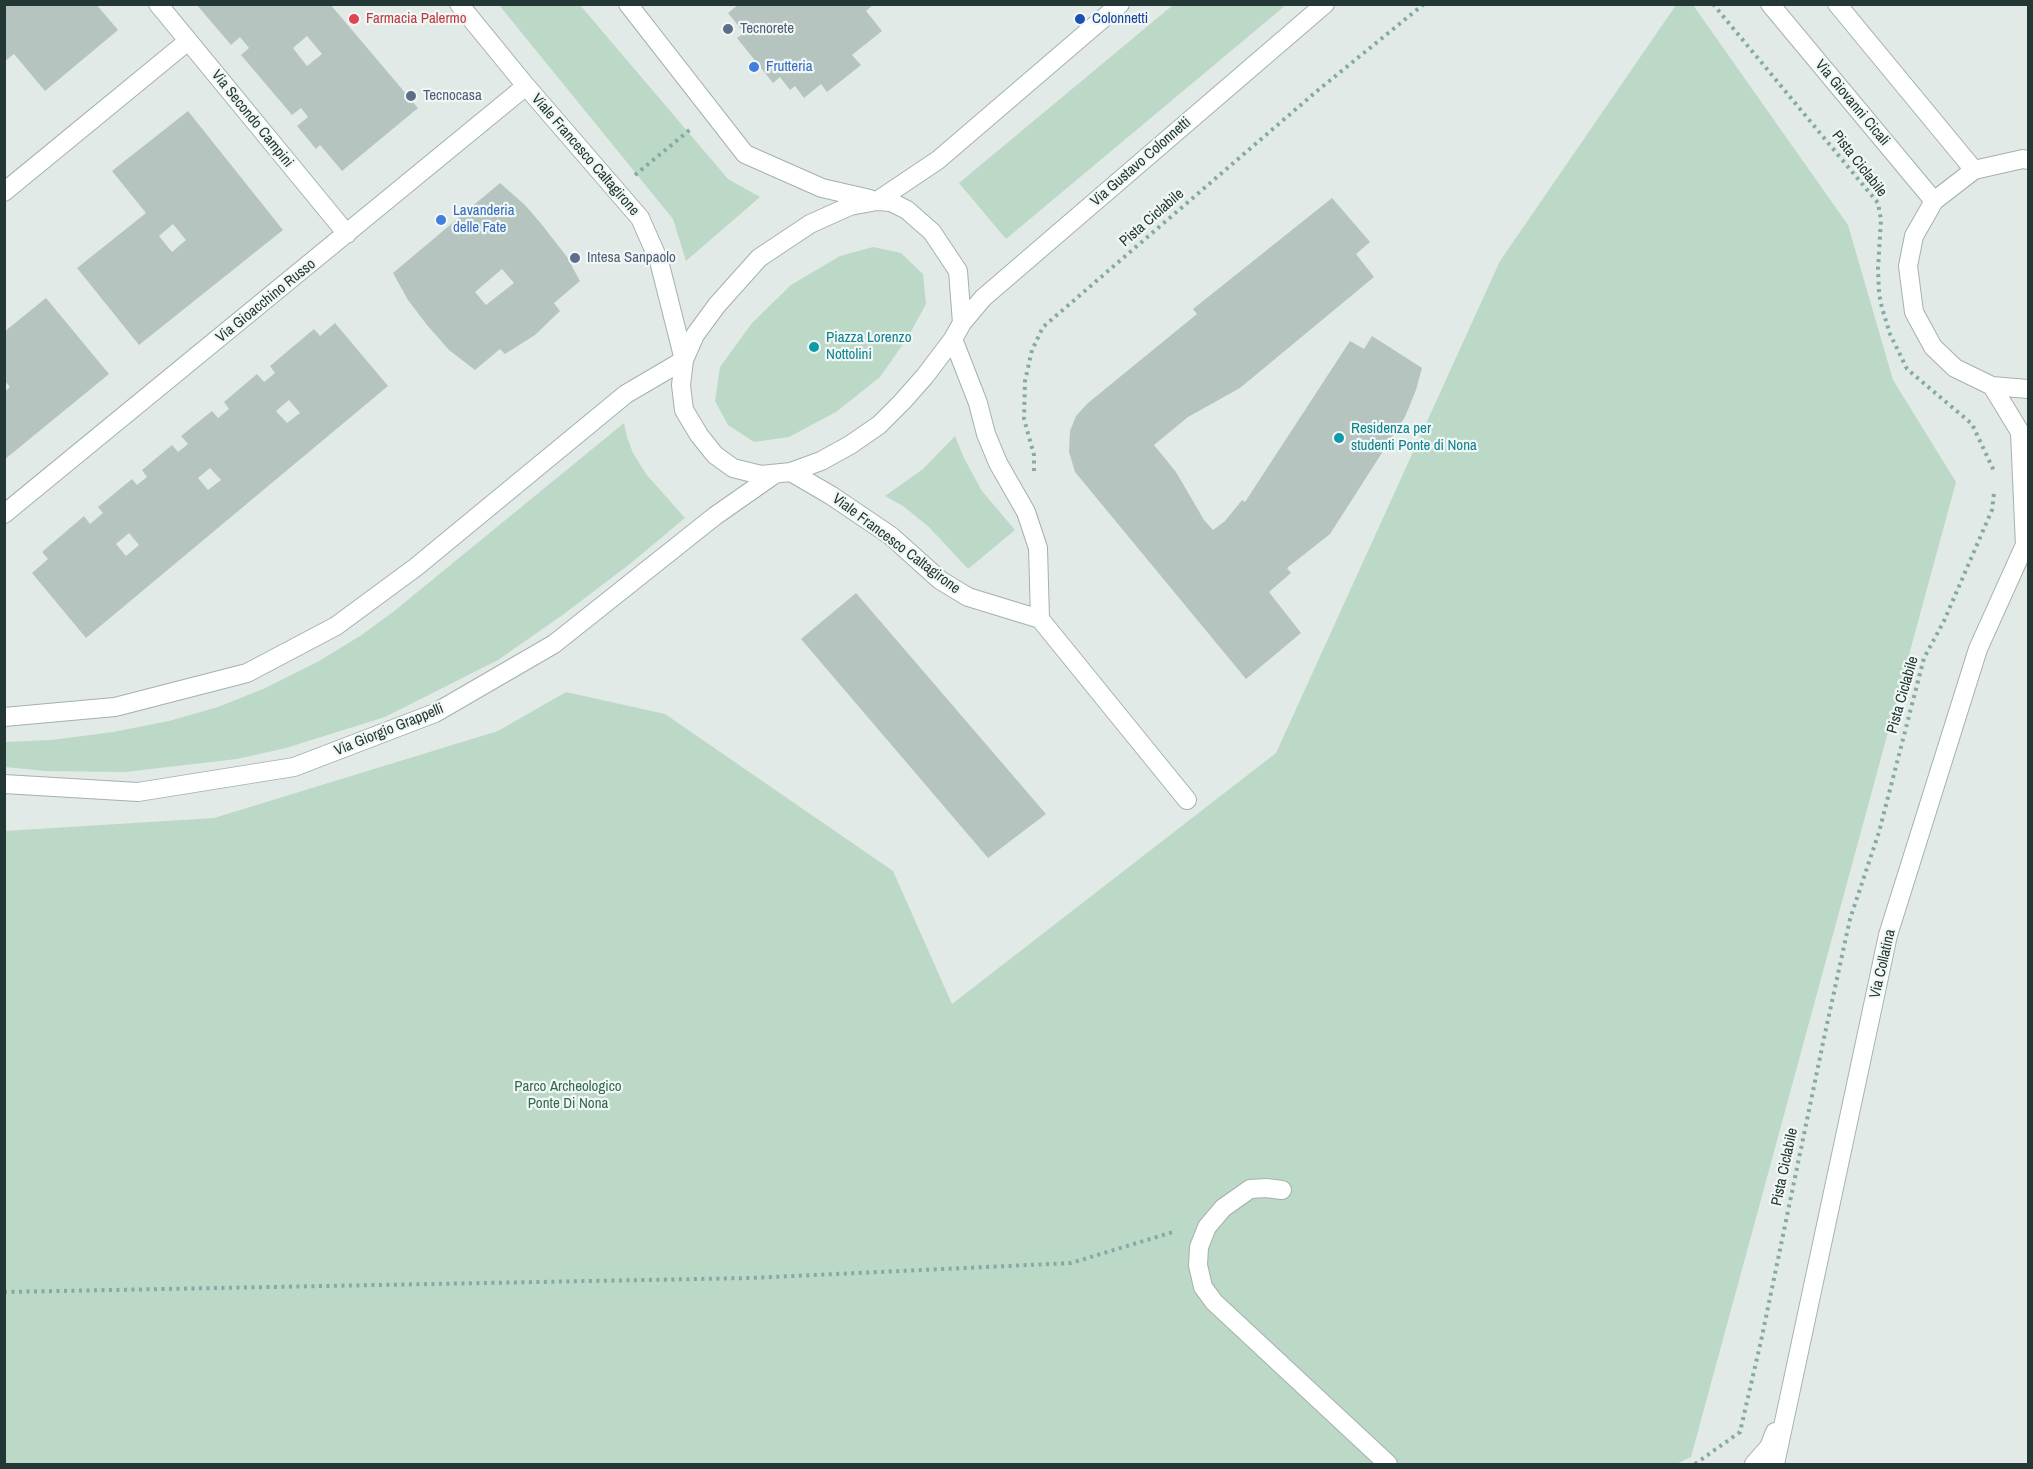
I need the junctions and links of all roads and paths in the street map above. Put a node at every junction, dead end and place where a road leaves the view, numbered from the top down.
1 (158, 4) edge
2 (459, 4) edge
3 (628, 4) edge
4 (1120, 4) edge
5 (1325, 4) edge
6 (1424, 4) edge
7 (1713, 4) edge
8 (1770, 4) edge
9 (1837, 4) edge
10 (188, 41) junction
11 (526, 86) junction
12 (696, 124) dead end
13 (2028, 160) edge
14 (1974, 170) junction
15 (633, 177) dead end
16 (4, 192) edge
17 (877, 201) junction
18 (1934, 201) junction
19 (347, 234) junction
20 (957, 331) junction
21 (684, 360) junction
22 (1992, 386) junction
23 (2028, 389) edge
24 (1995, 472) dead end
25 (783, 473) junction
26 (1994, 491) dead end
27 (1026, 512) junction
28 (4, 514) edge
29 (2027, 542) edge
30 (1040, 619) junction
31 (4, 717) edge
32 (4, 784) edge
33 (1187, 800) dead end
34 (1282, 1190) dead end
35 (1173, 1232) dead end
36 (4, 1292) edge
37 (1790, 1397) junction
38 (1388, 1464) edge
39 (1695, 1464) edge
40 (1754, 1464) edge
41 (1774, 1464) edge

1 - 10 street, Via Secondo Campini
2 - 11 street, Viale Francesco Caltagirone
3 - 17 street
4 - 17 street
5 - 20 street, Via Gustavo Colonnetti
6 - 27 path, Pista Ciclabile
7 - 24 path, Pista Ciclabile
8 - 18 street, Via Giovanni Cicali
9 - 14 street
10 - 16 street
10 - 19 street, Via Secondo Campini
11 - 19 street, Via Gioacchino Russo
11 - 21 street, Viale Francesco Caltagirone
12 - 15 path
13 - 14 street
14 - 18 street
17 - 20 street
17 - 21 street
18 - 22 street
19 - 28 street, Via Gioacchino Russo
20 - 25 street
20 - 27 street
21 - 25 street
21 - 31 street
22 - 23 street
22 - 29 street, Via Collatina
25 - 30 street, Viale Francesco Caltagirone
25 - 32 street, Via Giorgio Grappelli
26 - 39 path, Pista Ciclabile
27 - 30 street
29 - 37 street, Via Collatina
30 - 33 street
34 - 38 street
35 - 36 path
37 - 40 street, Via Collatina
37 - 41 street, Via Collatina

